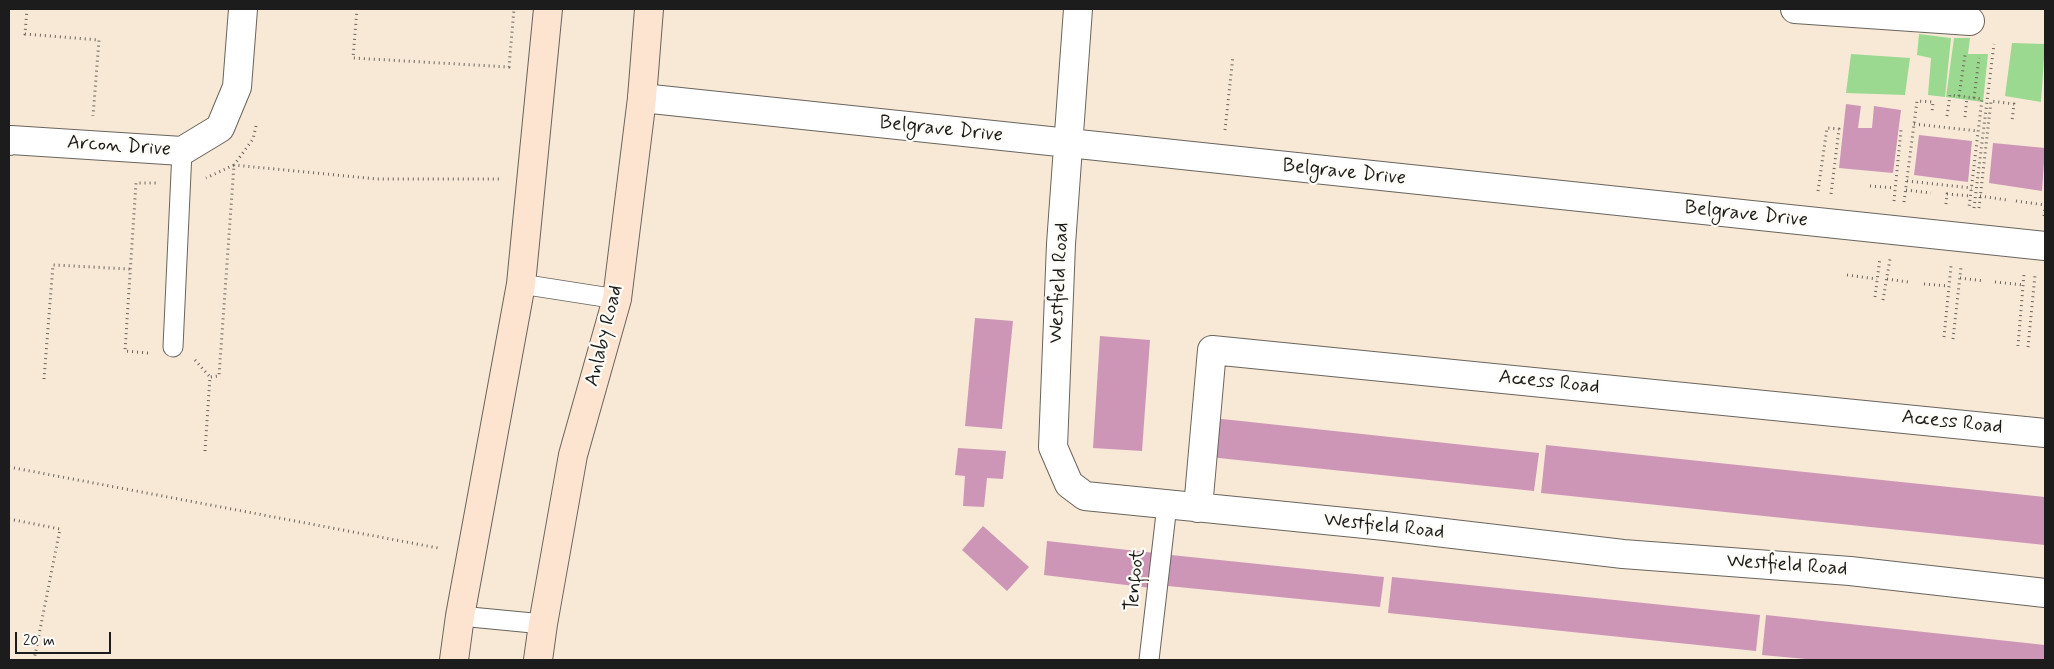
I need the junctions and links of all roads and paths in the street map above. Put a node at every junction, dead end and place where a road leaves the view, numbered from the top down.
1 (27, 9) edge
2 (242, 9) edge
3 (357, 9) edge
4 (514, 9) edge
5 (548, 9) edge
6 (648, 9) edge
7 (1078, 9) edge
8 (1795, 9) edge
9 (1970, 21) dead end
10 (1994, 44) dead end
11 (1233, 56) dead end
12 (1964, 56) dead end
13 (1979, 58) dead end
14 (1959, 96) junction
15 (1967, 97) junction
16 (642, 98) junction
17 (1974, 98) junction
18 (1932, 113) dead end
19 (1947, 116) dead end
20 (1965, 117) dead end
21 (2012, 121) dead end
22 (257, 122) dead end
23 (1914, 124) junction
24 (1902, 130) dead end
25 (1225, 131) dead end
26 (1978, 131) junction
27 (9, 141) edge
28 (1068, 143) junction
29 (90, 145) junction
30 (182, 151) junction
31 (234, 165) junction
32 (499, 178) dead end
33 (1907, 181) junction
34 (180, 184) junction
35 (1870, 186) dead end
36 (1895, 188) junction
37 (1972, 188) junction
38 (1906, 190) junction
39 (1931, 193) dead end
40 (1947, 194) dead end
41 (1818, 196) dead end
42 (1971, 196) junction
43 (1980, 196) junction
44 (1830, 197) dead end
45 (2007, 200) dead end
46 (2016, 201) dead end
47 (1893, 205) dead end
48 (2045, 205) edge
49 (1904, 207) dead end
50 (1969, 211) dead end
51 (1973, 214) dead end
52 (1978, 214) dead end
53 (2045, 246) edge
54 (1880, 255) dead end
55 (1891, 256) dead end
56 (1951, 263) dead end
57 (1962, 264) dead end
58 (130, 269) junction
59 (2025, 271) dead end
60 (2035, 272) dead end
61 (1847, 275) dead end
62 (1960, 278) junction
63 (1877, 279) junction
64 (1886, 279) junction
65 (1984, 281) dead end
66 (1908, 282) dead end
67 (1995, 282) dead end
68 (521, 284) junction
69 (1924, 284) dead end
70 (2024, 285) junction
71 (1949, 286) junction
72 (1874, 297) dead end
73 (617, 299) junction
74 (1883, 300) dead end
75 (1944, 337) dead end
76 (1953, 339) dead end
77 (2018, 346) dead end
78 (173, 347) dead end
79 (2028, 347) dead end
80 (154, 353) dead end
81 (191, 356) dead end
82 (210, 377) junction
83 (44, 379) dead end
84 (2045, 433) edge
85 (205, 451) dead end
86 (9, 467) edge
87 (1167, 505) junction
88 (1198, 508) junction
89 (9, 519) edge
90 (438, 548) dead end
91 (2045, 593) edge
92 (460, 616) junction
93 (542, 624) junction
94 (34, 660) edge
95 (454, 660) edge
96 (538, 660) edge
97 (1150, 660) edge

1 - 29 path
2 - 30 street, Arcon Drive
3 - 4 path
5 - 68 main road
6 - 16 main road, Anlaby Road
7 - 28 street, Westfield Road
8 - 9 street
10 - 51 path
11 - 25 path
12 - 14 path
13 - 17 path
14 - 15 path
14 - 19 path
15 - 17 path
15 - 20 path
16 - 28 street, Belgrave Drive
16 - 73 main road, Anlaby Road
17 - 26 path
18 - 23 path
21 - 43 path
22 - 31 path
23 - 26 path
23 - 33 path
24 - 36 path
26 - 37 path
27 - 29 street, Arcon Drive
28 - 53 street, Belgrave Drive
28 - 87 street, Westfield Road
29 - 30 street, Arcon Drive
30 - 34 lane
31 - 32 path
31 - 82 path
33 - 37 path
33 - 38 path
34 - 58 path
34 - 78 lane
35 - 36 path
36 - 47 path
37 - 42 path
38 - 39 path
38 - 49 path
40 - 42 path
41 - 44 path
42 - 50 path
43 - 45 path
43 - 52 path
46 - 48 path
54 - 63 path
55 - 64 path
56 - 71 path
57 - 62 path
58 - 80 path
58 - 83 path
59 - 70 path
60 - 79 path
61 - 63 path
62 - 65 path
62 - 76 path
63 - 72 path
64 - 66 path
64 - 74 path
67 - 70 path
68 - 73 lane
68 - 92 main road
69 - 71 path
70 - 77 path
71 - 75 path
73 - 93 main road, Anlaby Road
81 - 82 path
82 - 85 path
84 - 88 street, Access Road
86 - 90 path
87 - 88 street, Westfield Road
87 - 97 lane, Tenfoot
88 - 91 street, Westfield Road
89 - 94 path
92 - 93 lane
92 - 95 main road
93 - 96 main road, Anlaby Road

